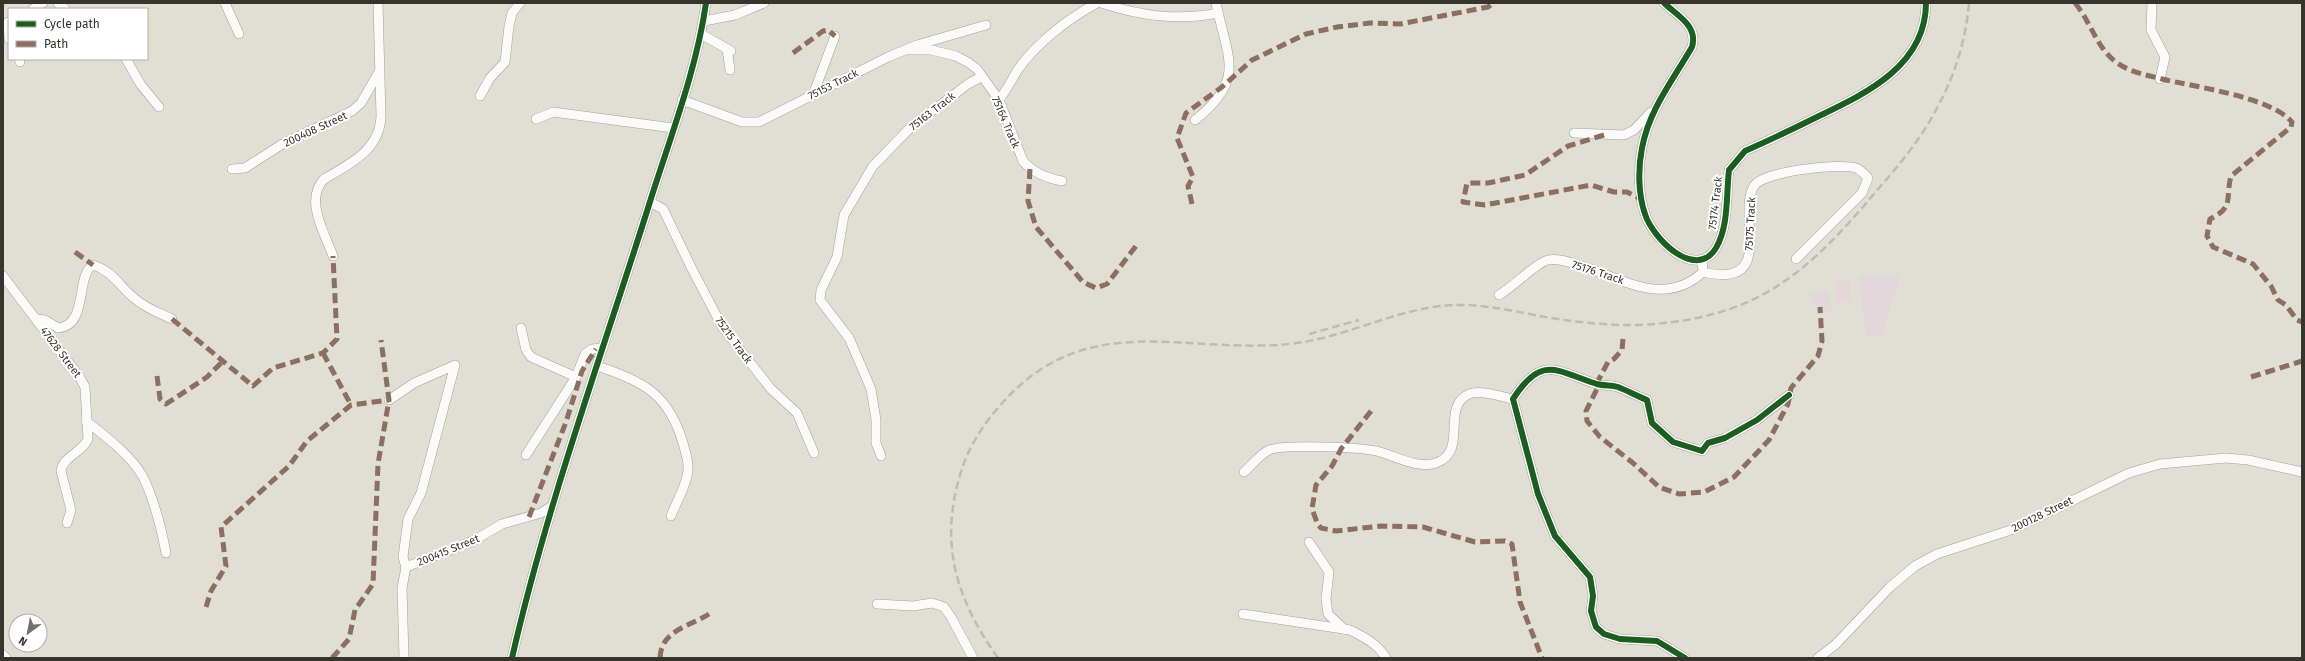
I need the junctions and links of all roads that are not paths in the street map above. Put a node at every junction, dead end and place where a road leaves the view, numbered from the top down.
1 (225, 3) edge
2 (378, 3) edge
3 (520, 3) edge
4 (706, 3) edge
5 (764, 3) edge
6 (1097, 3) edge
7 (1101, 3) edge
8 (1216, 3) edge
9 (1664, 3) edge
10 (1926, 3) edge
11 (2152, 3) edge
12 (1218, 13) junction
13 (704, 21) junction
14 (986, 25) dead end
15 (239, 34) dead end
16 (701, 34) junction
17 (835, 36) dead end
18 (905, 50) junction
19 (127, 60) edge
20 (730, 70) dead end
21 (379, 71) junction
22 (981, 77) junction
23 (2160, 79) dead end
24 (813, 95) junction
25 (480, 96) dead end
26 (682, 100) junction
27 (999, 100) junction
28 (159, 107) dead end
29 (1655, 108) junction
30 (536, 119) dead end
31 (1195, 120) dead end
32 (673, 128) junction
33 (1574, 133) dead end
34 (232, 170) dead end
35 (1062, 181) dead end
36 (650, 202) junction
37 (333, 256) dead end
38 (1796, 259) dead end
39 (1702, 260) junction
40 (1703, 272) junction
41 (3, 276) edge
42 (1499, 295) dead end
43 (172, 318) dead end
44 (36, 319) junction
45 (521, 328) dead end
46 (603, 348) junction
47 (597, 366) junction
48 (576, 378) junction
49 (1789, 395) dead end
50 (1514, 399) junction
51 (389, 400) dead end
52 (86, 420) junction
53 (814, 453) dead end
54 (526, 454) dead end
55 (881, 456) dead end
56 (1244, 472) dead end
57 (2302, 472) edge
58 (552, 506) junction
59 (671, 516) dead end
60 (67, 523) dead end
61 (1309, 542) dead end
62 (166, 553) dead end
63 (406, 567) junction
64 (877, 604) dead end
65 (1244, 614) dead end
66 (1344, 629) junction
67 (3, 655) edge
68 (6, 658) edge
69 (404, 658) edge
70 (512, 658) edge
71 (973, 658) edge
72 (1386, 658) edge
73 (1685, 658) edge
74 (1818, 658) edge

1 - 15 street
2 - 21 street
3 - 25 street
4 - 13 street
5 - 13 street
6 - 27 street
7 - 12 street
8 - 12 street
9 - 29 street
10 - 39 street, 75174 Track
11 - 23 street
12 - 31 street
13 - 16 street
14 - 18 street, 75153 Track
16 - 20 street
16 - 26 street
17 - 24 street
18 - 22 street
18 - 24 street, 75153 Track
19 - 28 street
21 - 34 street, 200408 Street
21 - 37 street
22 - 27 street, 75164 Track
22 - 55 street, 75163 Track
24 - 26 street, 75153 Track
26 - 32 street
27 - 35 street, 75164 Track
29 - 33 street
29 - 39 street
30 - 32 street
32 - 36 street
36 - 46 street
36 - 53 street, 75215 Track
38 - 40 street, 75175 Track
39 - 40 street
40 - 42 street, 75176 Track
41 - 44 street, 47628 Street
43 - 44 street
44 - 52 street, 47628 Street
45 - 48 street
46 - 47 street
46 - 48 street
47 - 58 street
47 - 59 street
48 - 54 street
49 - 50 street
50 - 56 street
50 - 73 street
51 - 63 street
52 - 60 street, 47628 Street
52 - 62 street
57 - 74 street, 200128 Street
58 - 63 street, 200415 Street
58 - 70 street
61 - 66 street
63 - 69 street, 200415 Street
64 - 71 street
65 - 66 street
66 - 72 street
67 - 68 street

